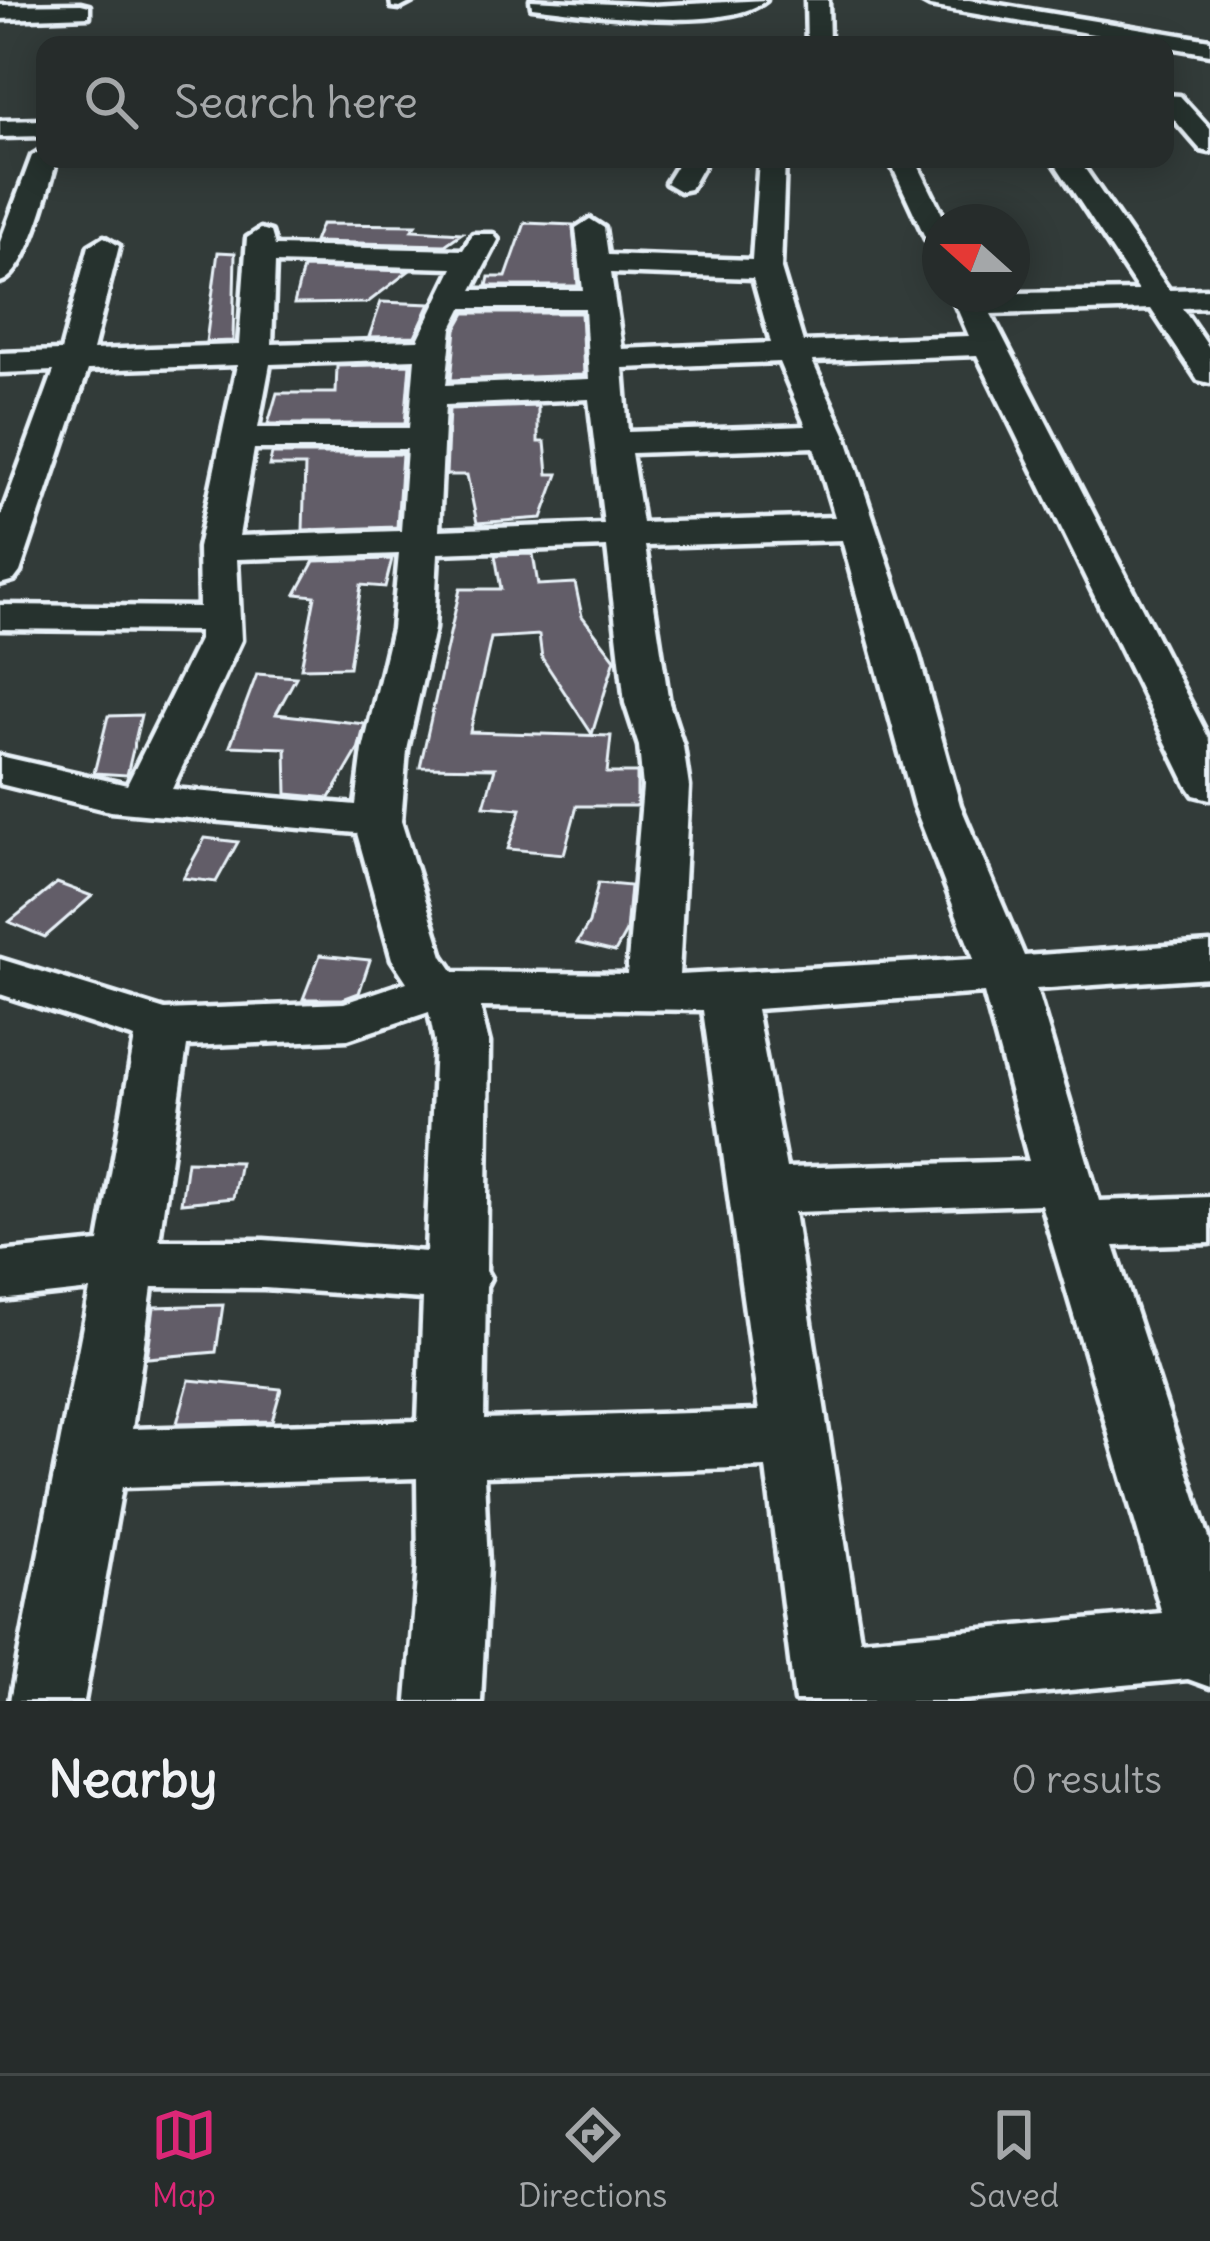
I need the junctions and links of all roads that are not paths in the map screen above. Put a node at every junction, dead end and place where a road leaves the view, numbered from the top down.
1 (755, 0) edge
2 (817, 0) edge
3 (930, 0) edge
4 (1083, 0) edge
5 (540, 1) edge
6 (0, 12) edge
7 (1141, 12) dead end
8 (81, 13) edge
9 (517, 20) dead end
10 (1063, 22) junction
11 (1126, 32) junction
12 (818, 36) edge
13 (1148, 36) edge
14 (1174, 41) edge
15 (1210, 47) edge
16 (1174, 101) edge
17 (1210, 101) edge
18 (1174, 107) edge
19 (36, 128) edge
20 (0, 129) edge
21 (1210, 144) edge
22 (41, 168) edge
23 (906, 168) edge
24 (1071, 168) edge
25 (762, 177) edge
26 (923, 204) edge
27 (104, 246) dead end
28 (594, 264) junction
29 (766, 269) junction
30 (0, 273) edge
31 (1210, 298) edge
32 (452, 299) junction
33 (1030, 299) edge
34 (1159, 300) junction
35 (975, 312) edge
36 (990, 345) junction
37 (432, 349) junction
38 (792, 350) junction
39 (255, 356) junction
40 (74, 362) junction
41 (0, 363) edge
42 (1210, 373) edge
43 (606, 374) junction
44 (429, 396) junction
45 (828, 436) junction
46 (237, 438) junction
47 (424, 439) junction
48 (616, 443) junction
49 (856, 529) junction
50 (626, 535) junction
51 (419, 540) junction
52 (217, 548) junction
53 (0, 572) edge
54 (0, 617) edge
55 (222, 619) junction
56 (0, 770) edge
57 (1210, 785) edge
58 (143, 800) junction
59 (377, 821) junction
60 (1210, 960) edge
61 (1005, 973) junction
62 (0, 976) edge
63 (441, 989) junction
64 (652, 989) junction
65 (728, 993) junction
66 (164, 1028) junction
67 (761, 1191) junction
68 (1071, 1203) junction
69 (1210, 1220) edge
70 (124, 1263) junction
71 (0, 1276) edge
72 (459, 1278) junction
73 (792, 1438) junction
74 (450, 1452) junction
75 (94, 1459) junction
76 (1208, 1648) edge
77 (830, 1689) edge
78 (47, 1701) edge
79 (444, 1701) edge

1 - 5 street
2 - 12 street
3 - 10 street
4 - 10 street
5 - 9 street
6 - 8 street
7 - 11 street
10 - 11 street
11 - 13 street
14 - 15 street
16 - 17 street
18 - 21 street
19 - 20 street
22 - 30 street
23 - 26 street
24 - 34 street
25 - 29 street
27 - 40 street
28 - 29 street
28 - 32 street
28 - 43 street
29 - 38 street
31 - 34 street
32 - 37 street
32 - 39 street
33 - 34 street
34 - 42 street
35 - 36 street
36 - 38 street
36 - 57 street
37 - 39 street
37 - 44 street
38 - 43 street
38 - 45 street
39 - 40 street
39 - 46 street
40 - 41 street
40 - 53 street
43 - 44 street
43 - 48 street
44 - 47 street
45 - 48 street
45 - 49 street
46 - 47 street
46 - 52 street
47 - 51 street
48 - 50 street
49 - 50 street
49 - 61 street
50 - 51 street
50 - 64 street
51 - 52 street
51 - 59 street
52 - 55 street
54 - 55 street
55 - 58 street
56 - 58 street
58 - 59 street
59 - 63 street
60 - 61 street
61 - 65 street
61 - 68 street
62 - 66 street
63 - 64 street
63 - 66 street
63 - 72 street
64 - 65 street
65 - 67 street
66 - 70 street
67 - 68 street
67 - 73 street
68 - 69 street
68 - 76 street
70 - 71 street
70 - 72 street
70 - 75 street
72 - 74 street
73 - 74 street
73 - 77 street
74 - 75 street
74 - 79 street
75 - 78 street
76 - 77 street

